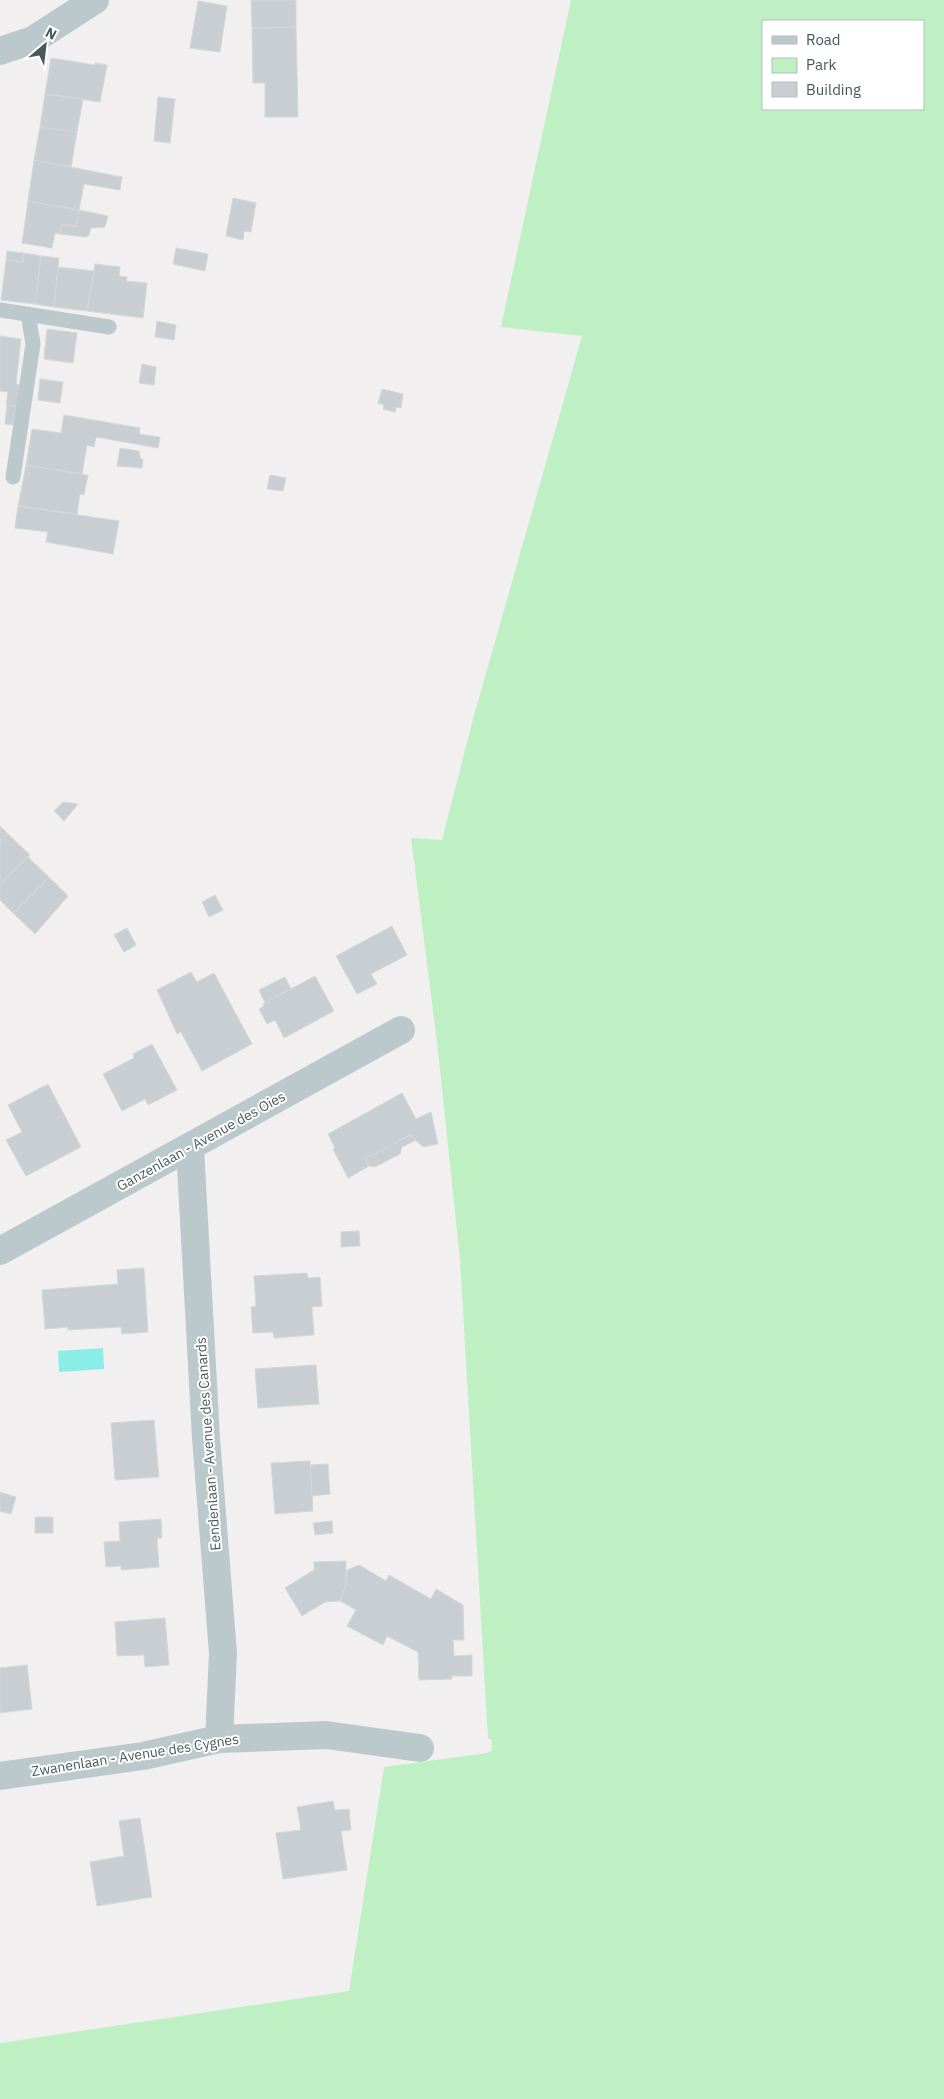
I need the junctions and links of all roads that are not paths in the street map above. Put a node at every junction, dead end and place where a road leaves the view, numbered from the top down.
1 (95, 0) edge
2 (0, 51) edge
3 (0, 310) edge
4 (28, 314) junction
5 (109, 328) dead end
6 (13, 477) dead end
7 (401, 1030) dead end
8 (190, 1148) junction
9 (0, 1251) edge
10 (219, 1739) junction
11 (420, 1748) dead end
12 (0, 1776) edge

1 - 2 street
3 - 4 lane
4 - 5 lane
4 - 6 lane
7 - 8 street, Ganzenlaan - Avenue des Oies
8 - 9 street, Ganzenlaan - Avenue des Oies
8 - 10 street, Eendenlaan - Avenue des Canards
10 - 11 street, Zwanenlaan - Avenue des Cygnes
10 - 12 street, Zwanenlaan - Avenue des Cygnes

